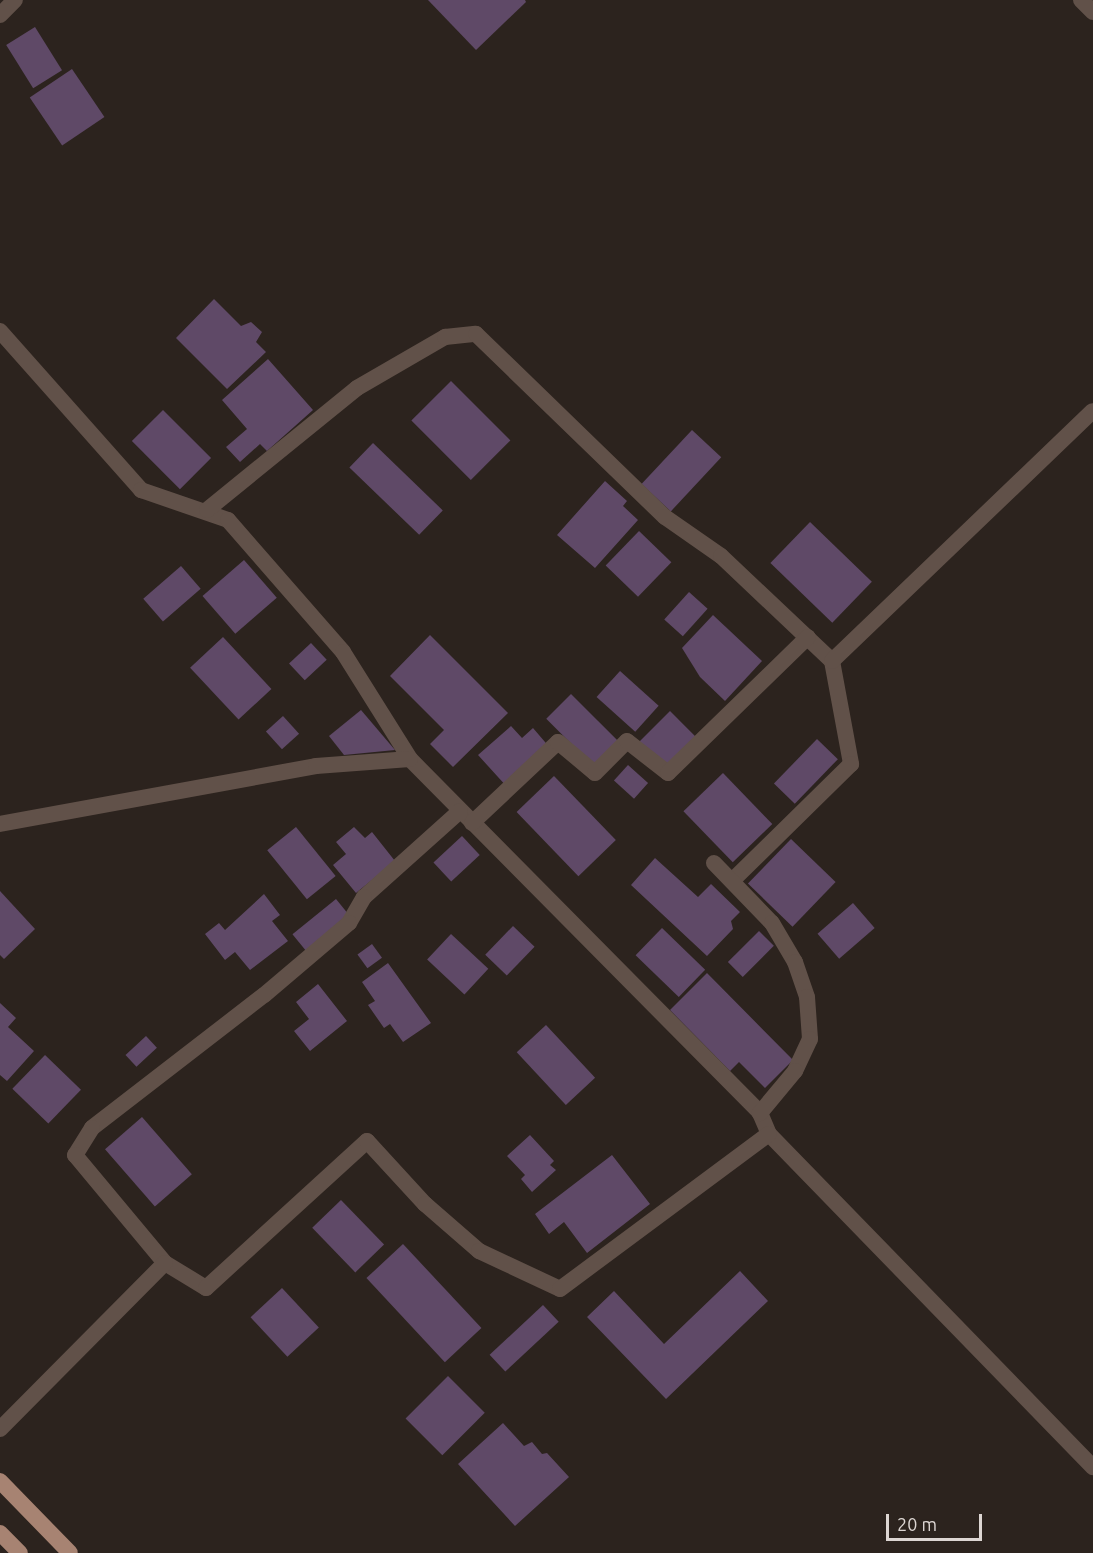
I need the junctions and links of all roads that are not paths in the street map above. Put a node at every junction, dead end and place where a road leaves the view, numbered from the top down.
1 (15, 0) edge
2 (1081, 0) edge
3 (1093, 12) edge
4 (0, 15) edge
5 (0, 331) edge
6 (1093, 411) edge
7 (207, 510) junction
8 (808, 638) junction
9 (832, 661) junction
10 (410, 759) junction
11 (466, 817) junction
12 (0, 824) edge
13 (714, 863) dead end
14 (732, 881) junction
15 (760, 1113) junction
16 (769, 1134) junction
17 (165, 1263) junction
18 (0, 1429) edge
19 (1092, 1465) edge
20 (0, 1481) edge
21 (0, 1533) edge
22 (20, 1553) edge
23 (70, 1553) edge

1 - 4 street
2 - 3 street
5 - 7 street
6 - 9 street
7 - 8 street
7 - 10 street
8 - 9 street
8 - 11 street
9 - 14 street
10 - 11 street
10 - 12 street
11 - 15 street
11 - 17 street
13 - 14 street
14 - 15 street
15 - 16 street
16 - 17 street
16 - 19 street
17 - 18 street
20 - 23 highway
21 - 22 highway

